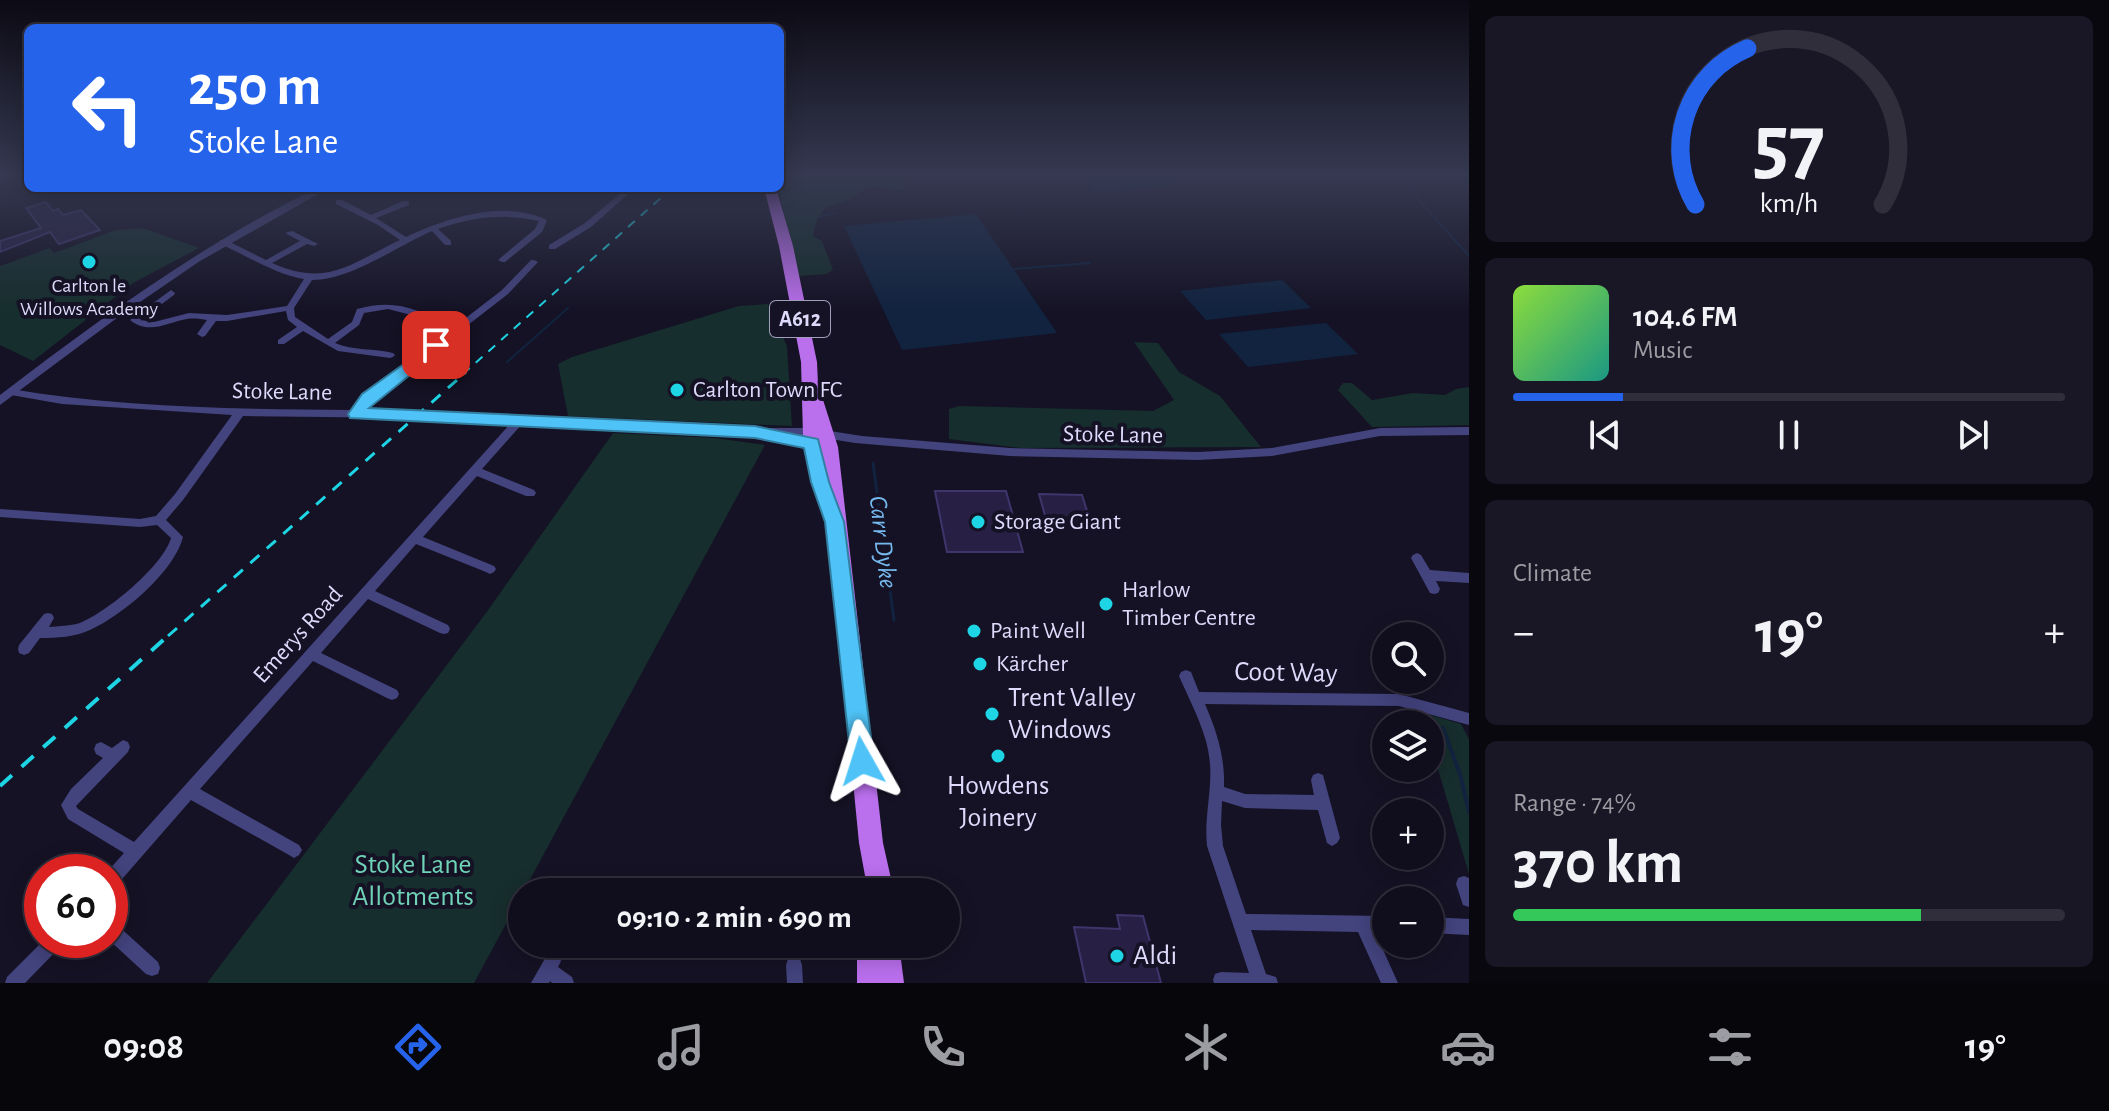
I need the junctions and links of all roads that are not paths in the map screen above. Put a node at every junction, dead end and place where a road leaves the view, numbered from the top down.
1 (264, 220) edge
2 (379, 220) edge
3 (459, 220) edge
4 (543, 220) edge
5 (594, 220) edge
6 (778, 220) edge
7 (433, 228) junction
8 (289, 233) dead end
9 (405, 240) junction
10 (223, 242) junction
11 (448, 243) dead end
12 (552, 247) dead end
13 (502, 260) dead end
14 (268, 262) junction
15 (534, 262) dead end
16 (309, 277) junction
17 (171, 293) dead end
18 (290, 308) junction
19 (415, 313) dead end
20 (213, 318) junction
21 (302, 328) junction
22 (202, 334) dead end
23 (281, 342) dead end
24 (330, 342) junction
25 (390, 355) dead end
26 (11, 392) junction
27 (0, 401) edge
28 (240, 412) junction
29 (356, 414) junction
30 (519, 421) junction
31 (1469, 431) edge
32 (819, 438) junction
33 (476, 471) junction
34 (530, 493) dead end
35 (0, 513) edge
36 (159, 520) junction
37 (416, 539) junction
38 (1417, 558) dead end
39 (490, 569) dead end
40 (1427, 575) junction
41 (1469, 578) edge
42 (1434, 589) dead end
43 (367, 593) junction
44 (48, 618) dead end
45 (444, 629) dead end
46 (36, 632) junction
47 (24, 649) dead end
48 (313, 655) junction
49 (1186, 676) dead end
50 (392, 694) dead end
51 (1195, 698) junction
52 (1469, 719) edge
53 (112, 751) dead end
54 (1318, 780) dead end
55 (189, 791) junction
56 (1216, 792) junction
57 (1324, 803) junction
58 (1332, 838) dead end
59 (871, 843) junction
60 (294, 850) dead end
61 (135, 851) junction
62 (128, 859) edge
63 (869, 878) edge
64 (878, 878) edge
65 (1241, 922) junction
66 (1363, 924) junction
67 (1372, 924) edge
68 (1444, 926) edge
69 (1469, 927) edge
70 (128, 946) edge
71 (37, 958) edge
72 (870, 958) edge
73 (887, 958) edge
74 (152, 968) dead end
75 (547, 971) edge
76 (1221, 980) dead end
77 (13, 983) edge
78 (566, 983) edge
79 (871, 983) edge
80 (890, 983) edge
81 (1261, 983) edge
82 (1270, 983) edge
83 (1390, 983) edge

1 - 10 street
2 - 9 street
3 - 7 street
4 - 13 street
5 - 12 street
6 - 32 main road, A612
7 - 9 street
7 - 11 street
8 - 14 street
9 - 16 street
10 - 14 street
10 - 26 street
14 - 16 street
15 - 29 street
16 - 18 street
17 - 20 street
18 - 20 street
18 - 21 street
19 - 24 street
20 - 22 street
21 - 23 street
21 - 24 street
24 - 25 street
26 - 27 street
26 - 28 street, Stoke Lane
28 - 29 street, Stoke Lane
28 - 36 street
29 - 30 street, Stoke Lane
30 - 32 street, Stoke Lane
30 - 33 street, Emerys Road
31 - 32 street, Stoke Lane
32 - 59 main road, A612
33 - 34 street
33 - 37 street, Emerys Road
35 - 36 street
36 - 46 street
37 - 39 street
37 - 43 street, Emerys Road
38 - 40 street
40 - 41 street
40 - 42 street
43 - 45 street
43 - 48 street, Emerys Road
44 - 46 street
46 - 47 street
48 - 50 street
48 - 55 street, Emerys Road
49 - 51 street
51 - 52 street, Coot Way
51 - 56 street
53 - 61 street
54 - 57 street
55 - 60 street
55 - 61 street, Emerys Road
56 - 57 street
56 - 65 street
57 - 58 street
59 - 63 main road, A612
59 - 64 main road, A612
61 - 62 street, Emerys Road
65 - 66 street
65 - 81 street
66 - 67 street
66 - 83 street
68 - 69 street
70 - 74 street
71 - 77 street
72 - 79 main road
73 - 80 main road
75 - 78 street
76 - 81 street
81 - 82 street

